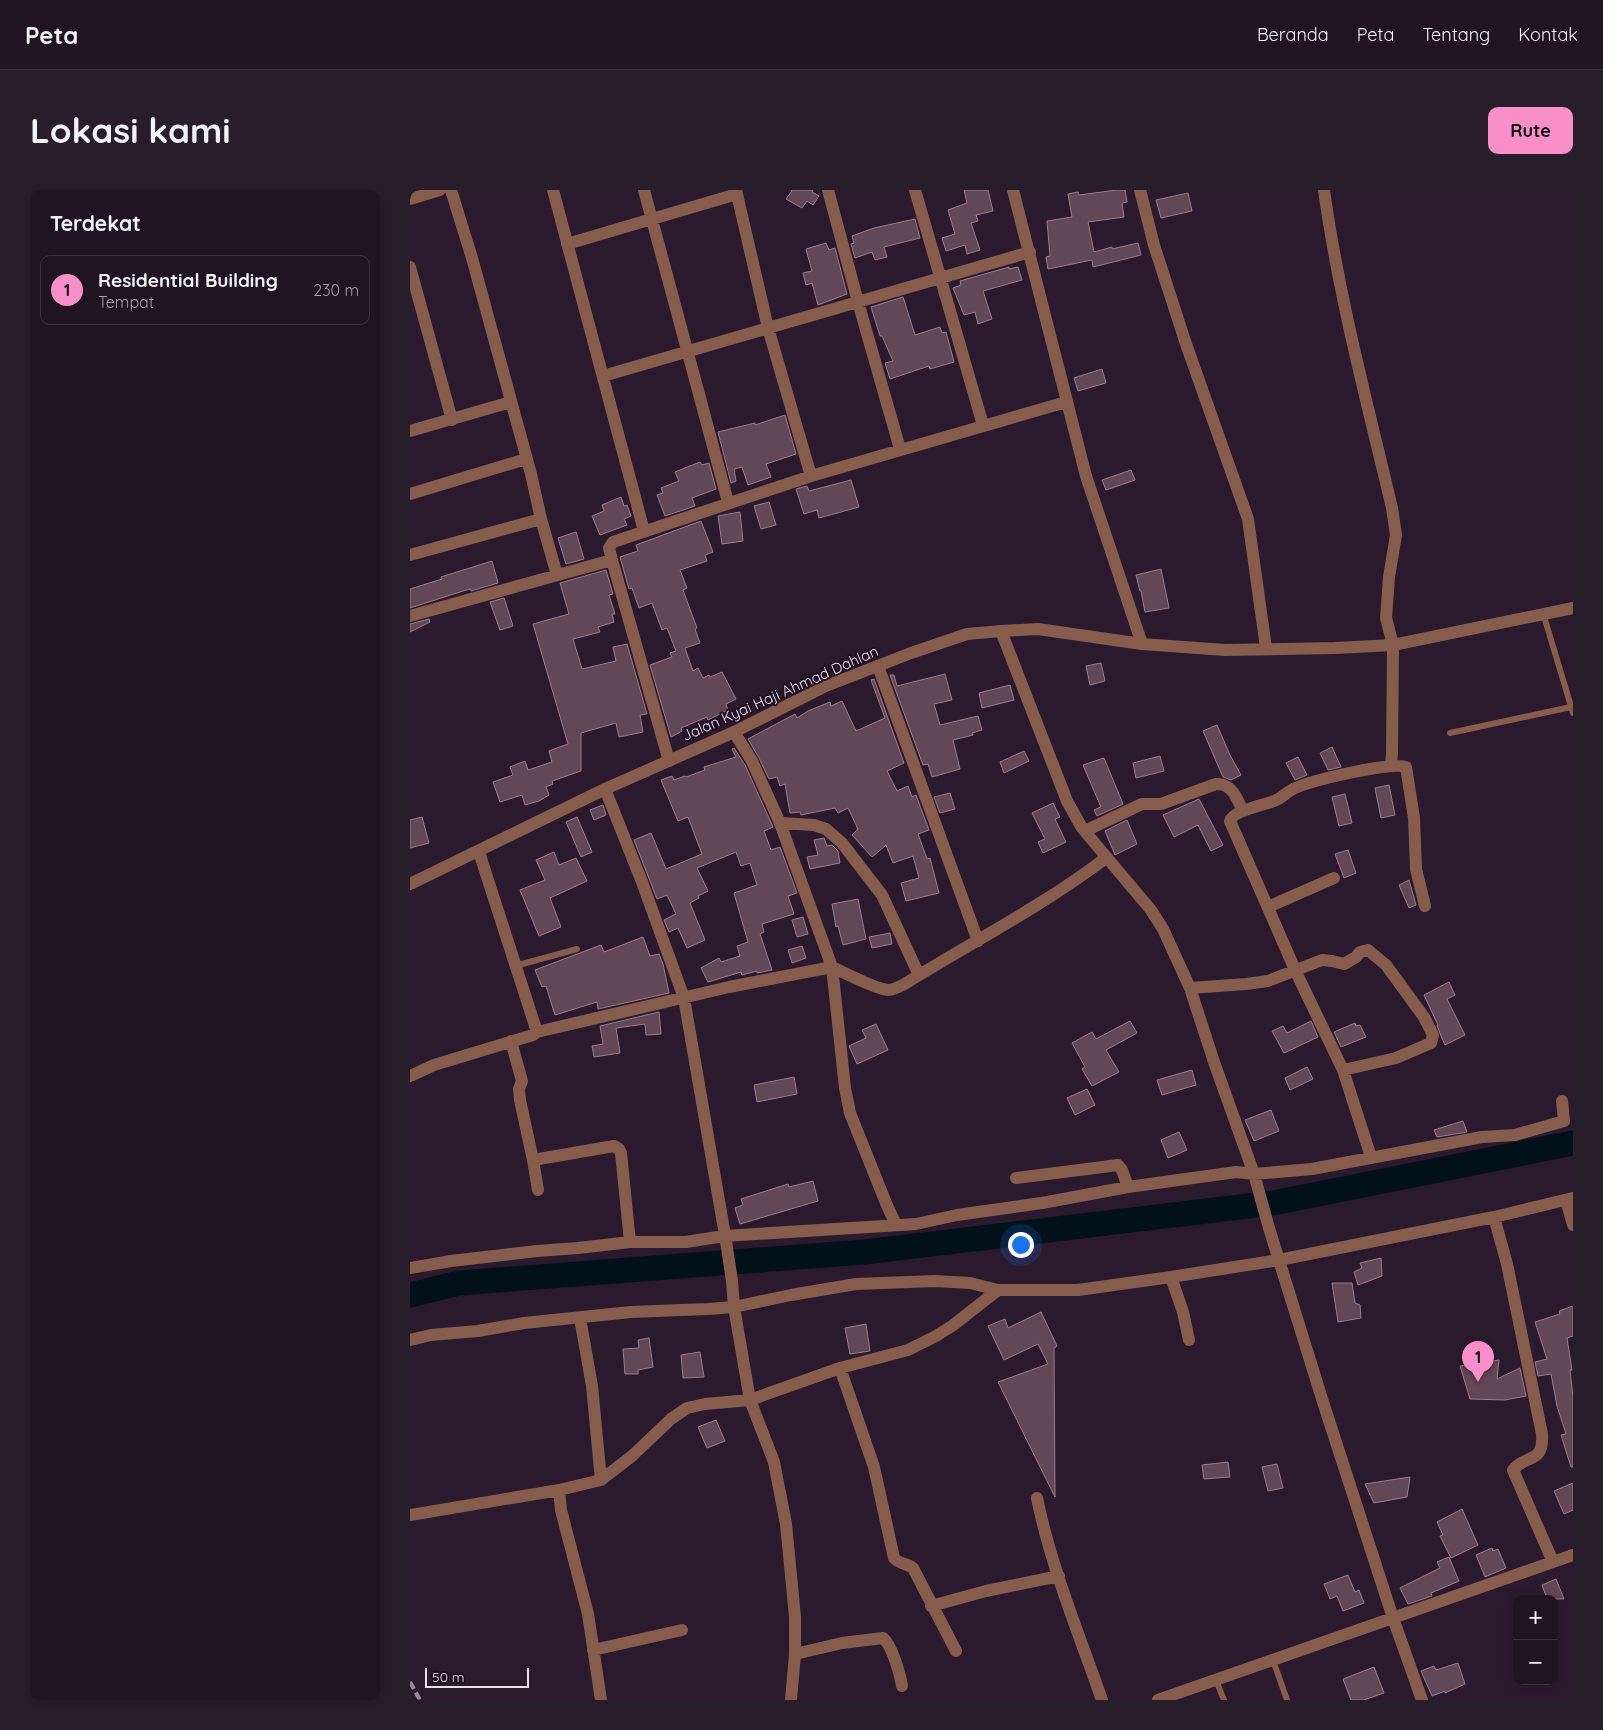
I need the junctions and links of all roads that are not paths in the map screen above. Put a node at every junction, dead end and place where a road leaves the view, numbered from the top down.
1 (440, 190) edge
2 (451, 190) edge
3 (553, 190) edge
4 (644, 190) edge
5 (828, 190) edge
6 (915, 190) edge
7 (1013, 190) edge
8 (1140, 190) edge
9 (1324, 190) edge
10 (736, 192) edge
11 (410, 199) edge
12 (652, 220) junction
13 (567, 244) junction
14 (1030, 252) junction
15 (410, 266) edge
16 (940, 278) junction
17 (858, 302) junction
18 (768, 328) junction
19 (688, 351) junction
20 (603, 376) junction
21 (510, 402) junction
22 (1066, 402) junction
23 (452, 420) junction
24 (984, 425) junction
25 (410, 431) edge
26 (900, 449) junction
27 (526, 459) junction
28 (811, 476) junction
29 (410, 494) edge
30 (728, 502) junction
31 (541, 519) junction
32 (644, 531) junction
33 (410, 555) edge
34 (612, 560) junction
35 (557, 575) junction
36 (1573, 608) edge
37 (1543, 613) junction
38 (410, 616) edge
39 (1001, 630) junction
40 (1142, 644) junction
41 (1393, 645) junction
42 (1266, 648) junction
43 (878, 666) junction
44 (1572, 710) edge
45 (734, 732) junction
46 (1450, 732) dead end
47 (669, 760) junction
48 (1391, 765) junction
49 (605, 789) junction
50 (1243, 812) junction
51 (780, 823) junction
52 (1085, 831) junction
53 (478, 852) junction
54 (1106, 858) junction
55 (1334, 878) dead end
56 (410, 884) edge
57 (1425, 906) dead end
58 (1268, 907) junction
59 (978, 941) junction
60 (577, 949) dead end
61 (515, 966) junction
62 (832, 967) junction
63 (1296, 972) junction
64 (919, 975) junction
65 (1190, 988) junction
66 (684, 998) junction
67 (537, 1032) junction
68 (511, 1042) junction
69 (1343, 1070) junction
70 (410, 1076) edge
71 (1562, 1101) dead end
72 (1371, 1157) junction
73 (533, 1160) junction
74 (1016, 1178) dead end
75 (1254, 1178) junction
76 (1128, 1187) junction
77 (538, 1190) dead end
78 (1570, 1199) edge
79 (1494, 1217) junction
80 (896, 1225) junction
81 (1573, 1225) edge
82 (725, 1239) junction
83 (630, 1242) junction
84 (1279, 1260) junction
85 (410, 1268) edge
86 (1171, 1277) junction
87 (998, 1290) junction
88 (734, 1306) junction
89 (580, 1318) junction
90 (410, 1340) edge
91 (1189, 1340) dead end
92 (840, 1368) junction
93 (750, 1400) junction
94 (601, 1480) junction
95 (558, 1490) junction
96 (1037, 1498) dead end
97 (410, 1515) edge
98 (1573, 1555) edge
99 (1553, 1562) junction
100 (1059, 1576) junction
101 (931, 1606) junction
102 (1393, 1618) junction
103 (682, 1630) dead end
104 (593, 1650) junction
105 (956, 1651) dead end
106 (795, 1654) junction
107 (1273, 1660) junction
108 (1216, 1680) junction
109 (902, 1686) dead end
110 (601, 1700) edge
111 (791, 1700) edge
112 (1102, 1700) edge
113 (1158, 1700) edge
114 (1224, 1700) edge
115 (1287, 1700) edge
116 (1422, 1700) edge

1 - 11 street
2 - 21 street
3 - 13 street
4 - 12 street
5 - 17 street
6 - 16 street
7 - 14 street
8 - 42 street
9 - 41 street
10 - 12 street
10 - 18 street
12 - 13 street
12 - 19 street
13 - 20 street
14 - 16 street
14 - 22 street
15 - 23 street
16 - 17 street
16 - 24 street
17 - 18 street
17 - 26 street
18 - 19 street
18 - 28 street
19 - 20 street
19 - 30 street
20 - 32 street
21 - 23 street
21 - 27 street
22 - 24 street
22 - 40 street
23 - 25 street
24 - 26 street
26 - 28 street
27 - 29 street
27 - 31 street
28 - 30 street
30 - 32 street
31 - 33 street
31 - 35 street
32 - 34 street
34 - 35 street
34 - 47 street
35 - 38 street
36 - 37 street, Jalan Kyai Haji Ahmad Dahlan
37 - 41 street, Jalan Kyai Haji Ahmad Dahlan
37 - 44 lane
39 - 40 street, Jalan Kyai Haji Ahmad Dahlan
39 - 43 street, Jalan Kyai Haji Ahmad Dahlan
39 - 52 street
40 - 42 street, Jalan Kyai Haji Ahmad Dahlan
41 - 42 street, Jalan Kyai Haji Ahmad Dahlan
41 - 48 street
43 - 45 street, Jalan Kyai Haji Ahmad Dahlan
43 - 59 street
44 - 46 lane
45 - 47 street, Jalan Kyai Haji Ahmad Dahlan
45 - 51 street
47 - 49 street, Jalan Kyai Haji Ahmad Dahlan
48 - 50 street
48 - 57 street
49 - 53 street, Jalan Kyai Haji Ahmad Dahlan
49 - 66 street
50 - 52 street
50 - 58 street
51 - 62 street
51 - 64 street
52 - 54 street
53 - 56 street, Jalan Kyai Haji Ahmad Dahlan
53 - 61 street
54 - 59 street
54 - 65 street
55 - 58 street
58 - 63 street
59 - 64 street
60 - 61 lane
61 - 67 street
62 - 64 street
62 - 66 street
62 - 80 street
63 - 65 street
63 - 69 street
63 - 69 street
65 - 75 street
66 - 67 street
66 - 82 street
67 - 68 street
68 - 70 street
68 - 73 street
69 - 72 street
71 - 72 street
72 - 75 street
73 - 77 street
73 - 83 street
74 - 76 street
75 - 76 street
75 - 84 street
76 - 80 street
78 - 79 street
78 - 81 street
79 - 84 street
79 - 99 street
80 - 82 street
82 - 83 street
82 - 88 street
83 - 85 street
84 - 86 street
84 - 102 street
86 - 87 street
86 - 91 street
87 - 88 street
87 - 92 street
88 - 89 street
88 - 93 street
89 - 90 street
89 - 94 street
92 - 93 street
92 - 101 street
93 - 94 street
93 - 106 street
94 - 95 street
95 - 97 street
95 - 104 street
96 - 100 street
98 - 99 street
99 - 102 street
100 - 101 street
100 - 112 street
101 - 105 street
102 - 107 street
102 - 116 street
103 - 104 street
104 - 110 street
106 - 109 street
106 - 111 street
107 - 108 street
107 - 115 lane
108 - 113 street
108 - 114 lane

